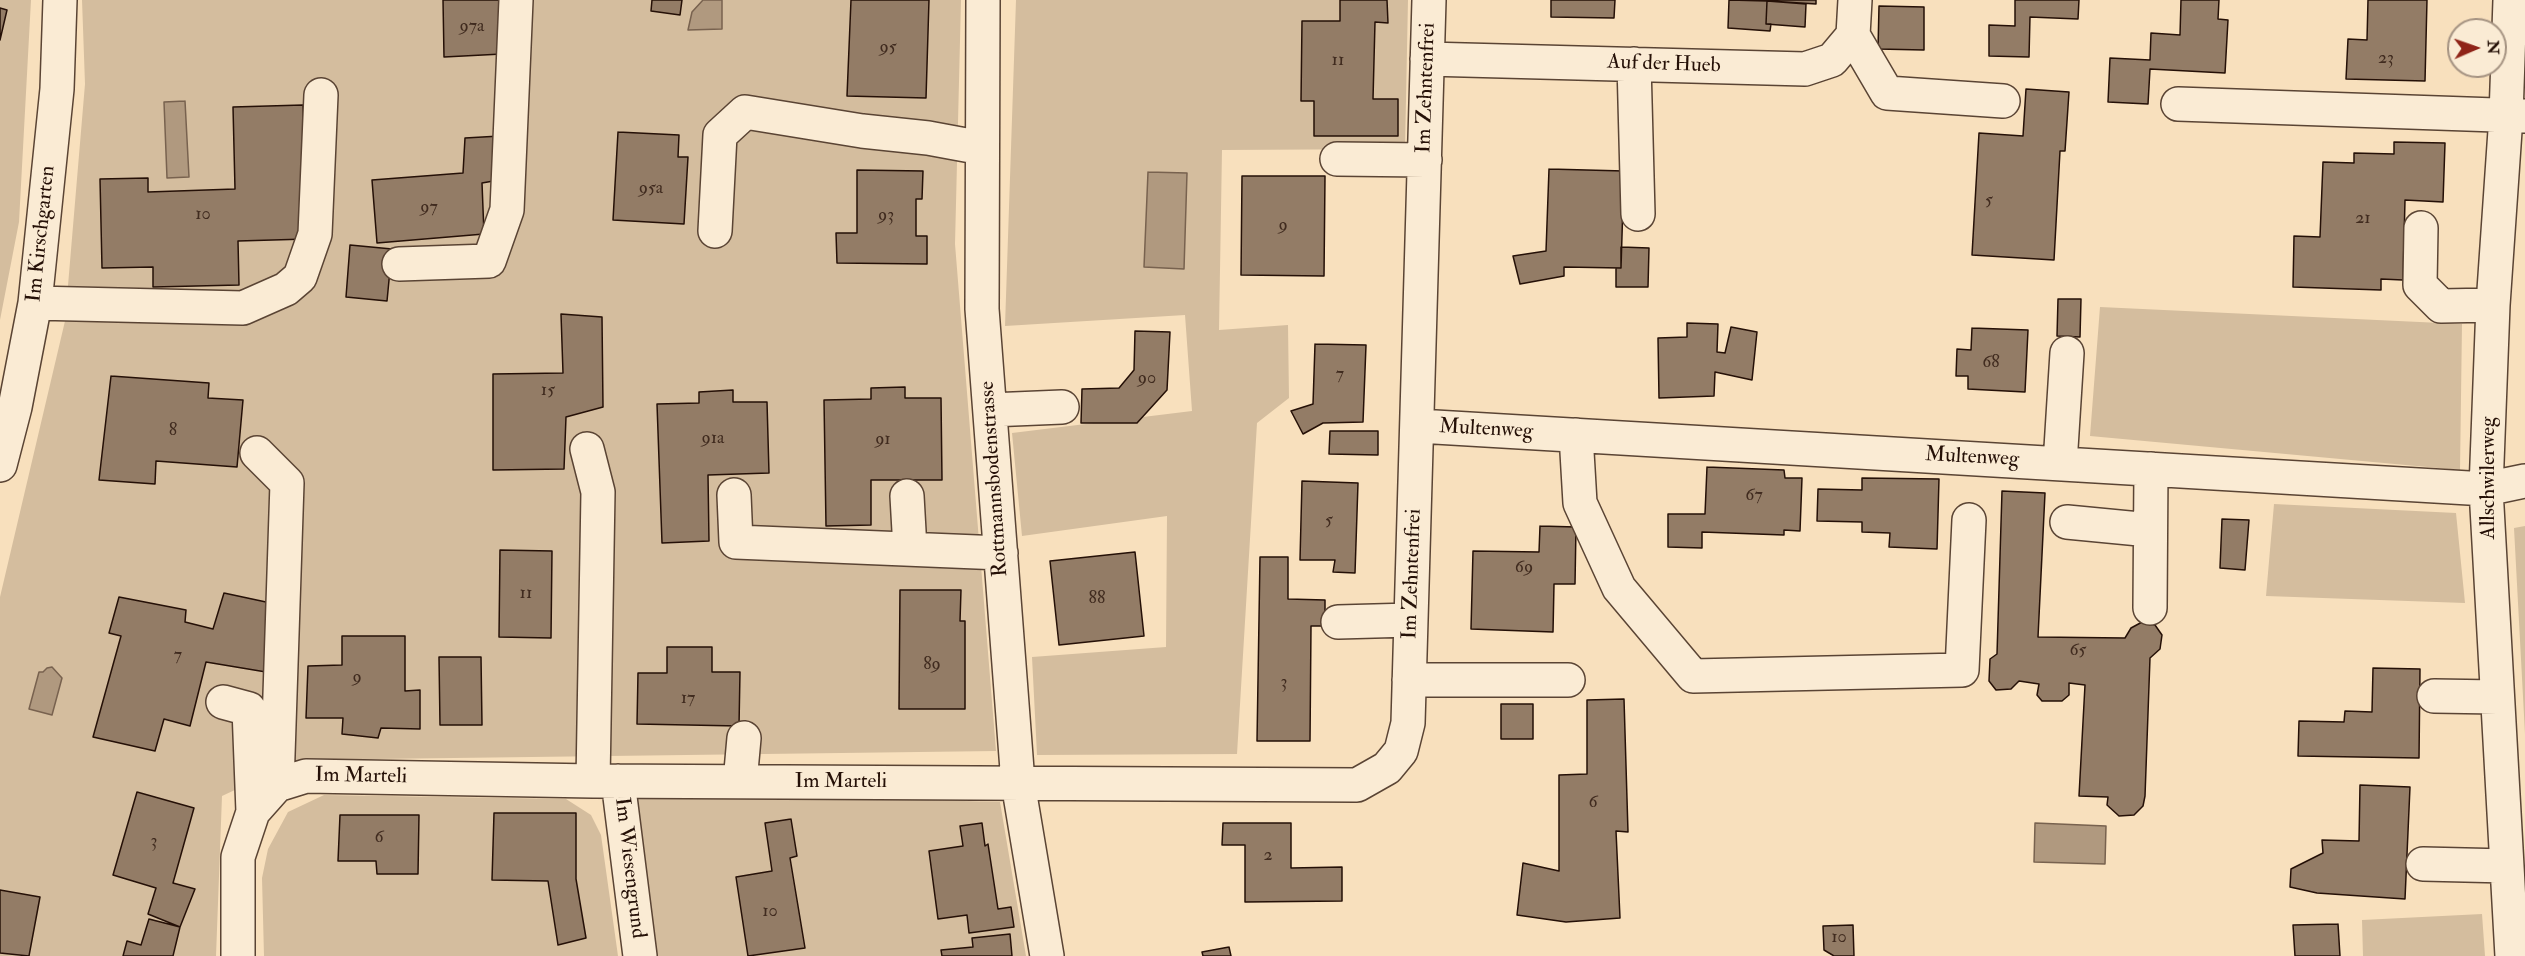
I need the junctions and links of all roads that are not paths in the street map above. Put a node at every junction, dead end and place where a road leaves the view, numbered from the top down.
1 (60, 0) edge
2 (516, 0) edge
3 (983, 0) edge
4 (1429, 0) edge
5 (1855, 0) edge
6 (2510, 0) edge
7 (1853, 35) junction
8 (1427, 59) junction
9 (1634, 64) junction
10 (321, 95) dead end
11 (2003, 101) dead end
12 (2178, 104) dead end
13 (2516, 116) edge
14 (982, 148) junction
15 (1337, 159) dead end
16 (1425, 160) junction
17 (1638, 214) dead end
18 (2421, 228) dead end
19 (715, 231) dead end
20 (399, 264) dead end
21 (35, 303) junction
22 (2493, 305) junction
23 (2067, 353) dead end
24 (1062, 407) dead end
25 (990, 410) junction
26 (1418, 426) junction
27 (1576, 435) junction
28 (587, 449) dead end
29 (257, 453) dead end
30 (2060, 464) junction
31 (0, 465) edge
32 (2151, 469) junction
33 (2525, 481) edge
34 (2486, 489) junction
35 (734, 495) dead end
36 (907, 496) dead end
37 (1969, 520) dead end
38 (2067, 522) dead end
39 (2150, 530) junction
40 (910, 549) junction
41 (1001, 553) junction
42 (2150, 608) dead end
43 (1411, 620) junction
44 (1338, 622) dead end
45 (1409, 680) junction
46 (1568, 680) dead end
47 (2434, 696) dead end
48 (2498, 696) junction
49 (223, 702) dead end
50 (744, 738) dead end
51 (606, 781) junction
52 (740, 782) junction
53 (1018, 783) junction
54 (277, 785) junction
55 (253, 812) junction
56 (2423, 864) dead end
57 (2506, 866) junction
58 (238, 956) edge
59 (640, 956) edge
60 (1047, 956) edge
61 (2512, 956) edge

1 - 21 street, Im Kirschgarten
2 - 20 street
3 - 14 street, Rottmannsbodenstrasse
4 - 8 street, Im Zehntenfrei
5 - 7 street
6 - 13 street, Allschwilerweg
7 - 9 street, Auf der Hueb
7 - 11 street
8 - 9 street, Auf der Hueb
8 - 16 street, Im Zehntenfrei
9 - 17 street
10 - 21 street
12 - 13 street
13 - 22 street, Allschwilerweg
14 - 19 street
14 - 25 street, Rottmannsbodenstrasse
15 - 16 street
16 - 26 street, Im Zehntenfrei
18 - 22 street
21 - 31 street, Im Kirschgarten
22 - 34 street, Allschwilerweg
23 - 30 street
24 - 25 street
25 - 41 street, Rottmannsbodenstrasse
26 - 27 street, Multenweg
26 - 43 street, Im Zehntenfrei
27 - 30 street, Multenweg
27 - 37 street
28 - 51 street
29 - 54 street
30 - 32 street, Multenweg
32 - 34 street, Multenweg
32 - 39 street
33 - 34 street, Multenweg
34 - 48 street, Allschwilerweg
35 - 40 street
36 - 40 street
38 - 39 street
39 - 42 street
40 - 41 street
41 - 53 street, Rottmannsbodenstrasse
43 - 44 street
43 - 45 street, Im Zehntenfrei
45 - 46 street
45 - 53 street, Im Zehntenfrei
47 - 48 street
48 - 57 street, Allschwilerweg
49 - 55 street
50 - 52 street
51 - 52 street, Im Marteli
51 - 54 street, Im Marteli
51 - 59 street, Im Wiesengrund
52 - 53 street, Im Marteli
53 - 60 street, Rottmannsbodenstrasse
54 - 55 street
55 - 58 street
56 - 57 street
57 - 61 street, Allschwilerweg

